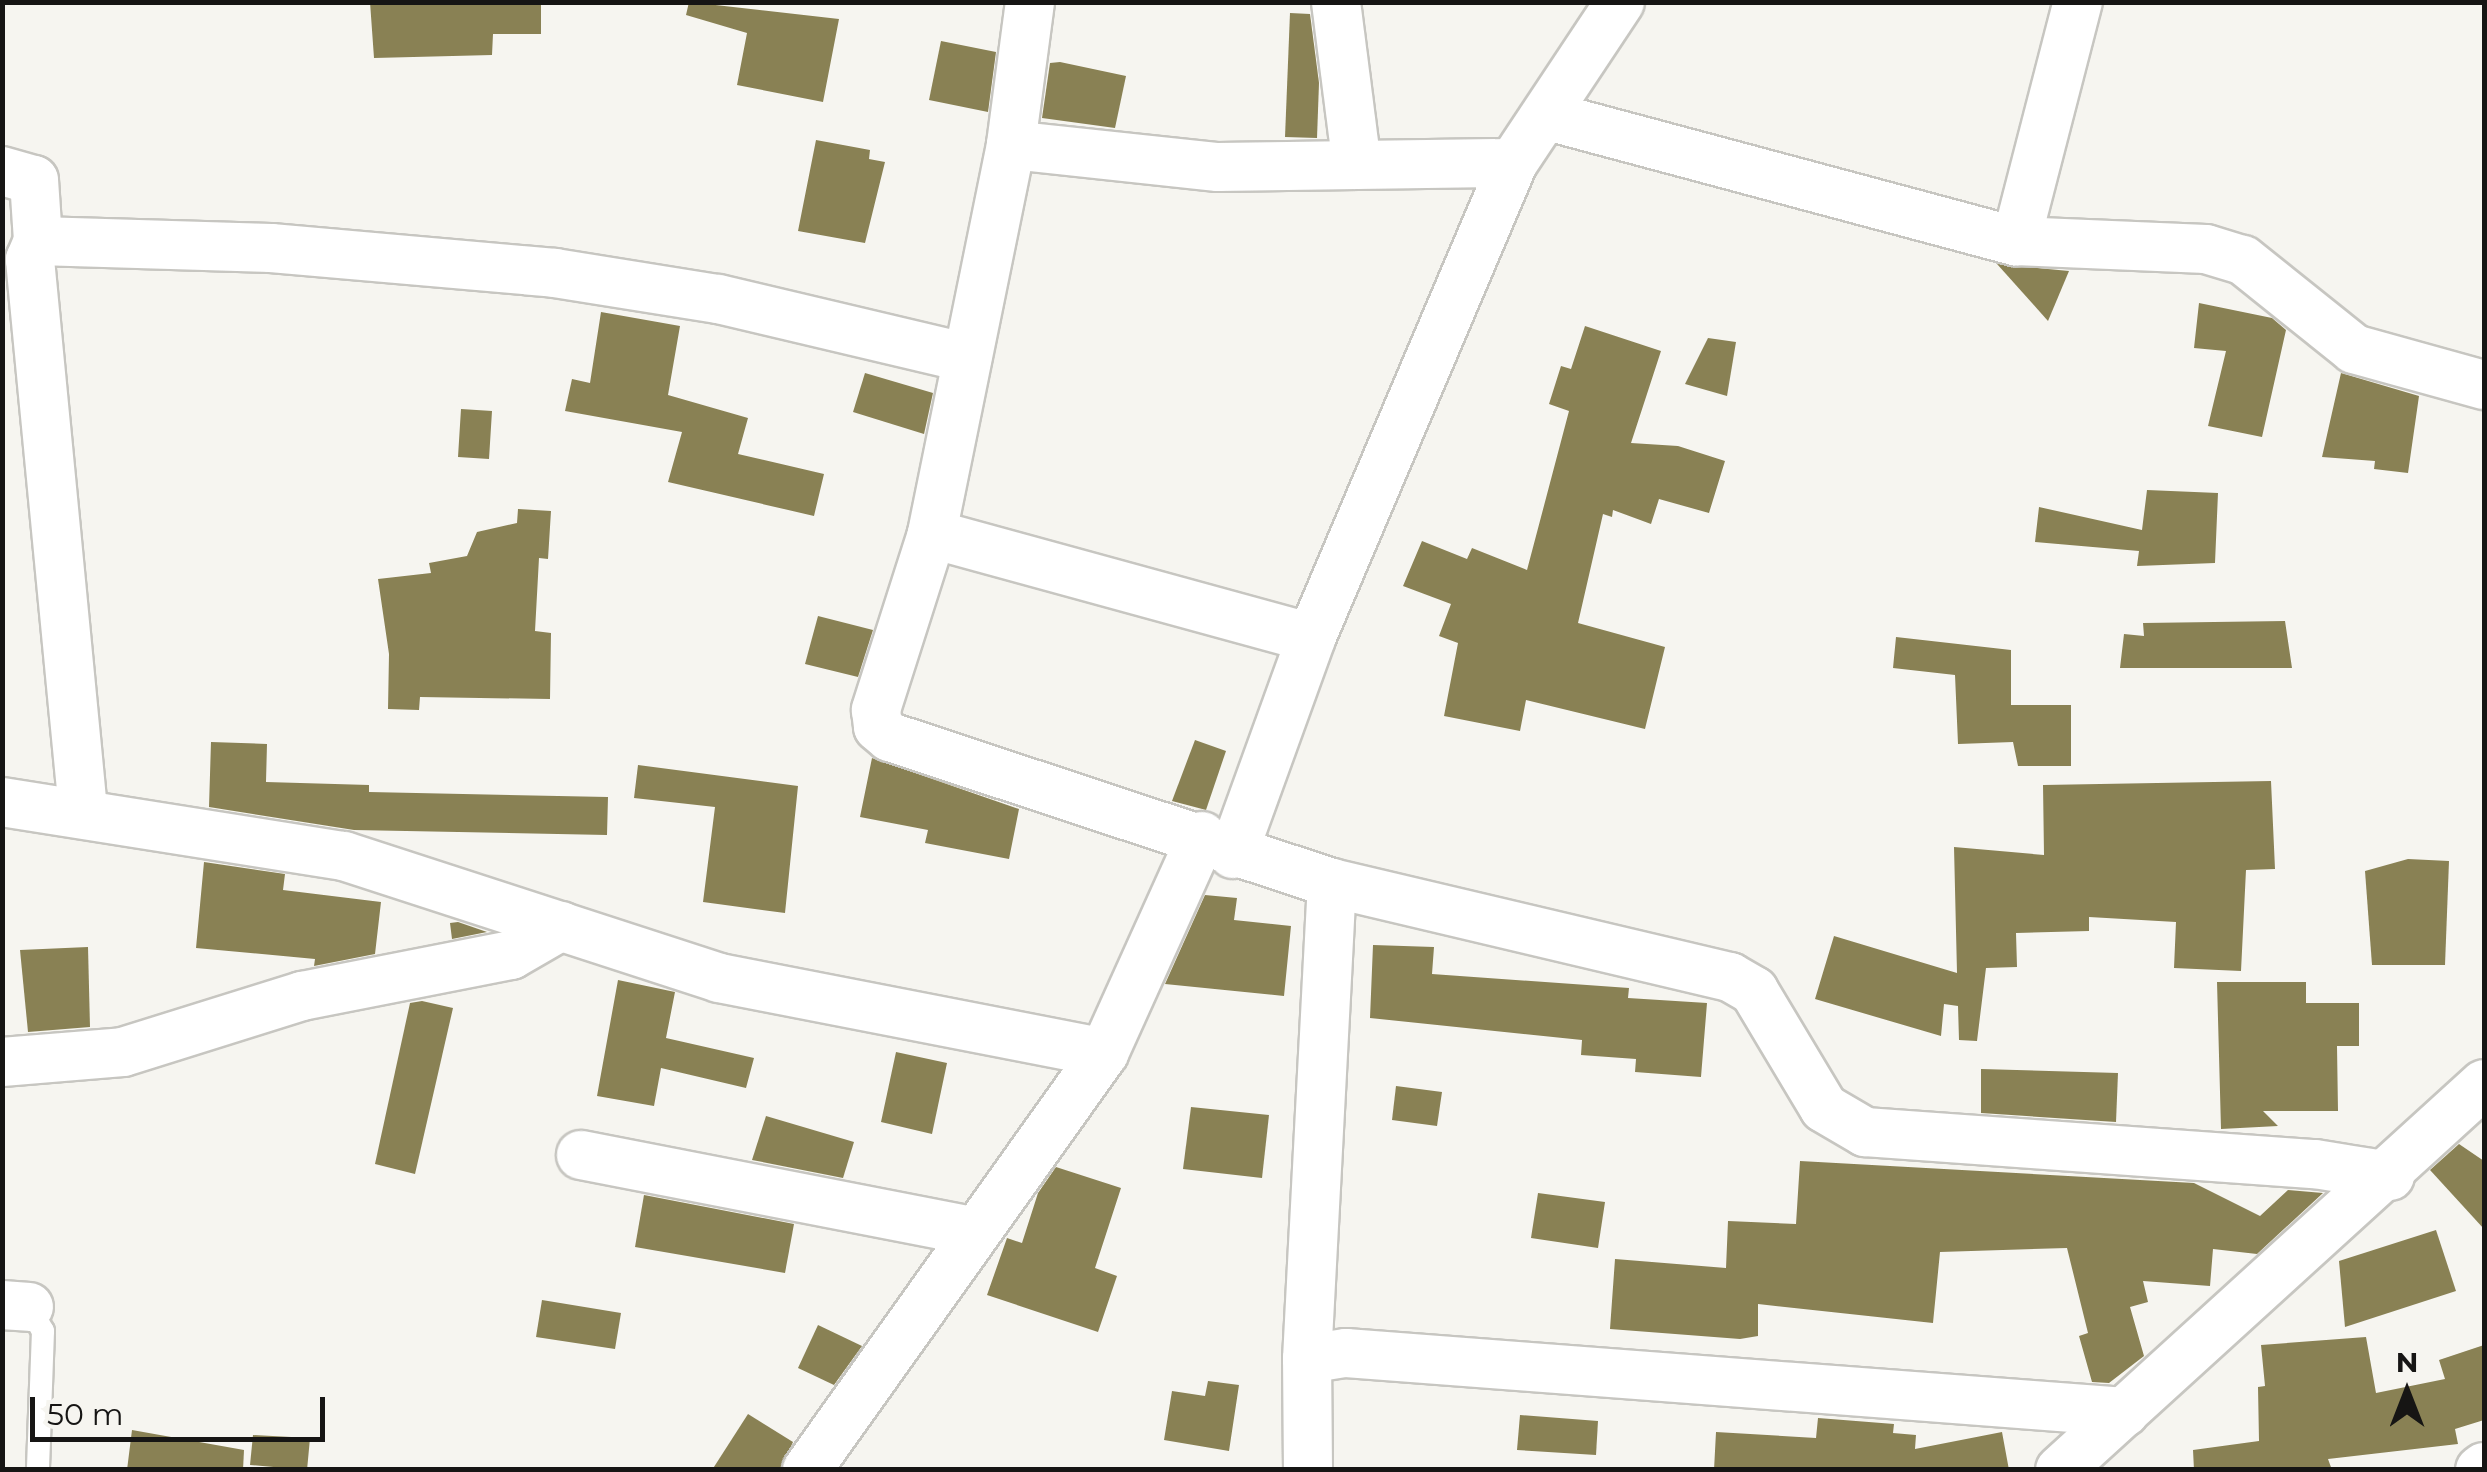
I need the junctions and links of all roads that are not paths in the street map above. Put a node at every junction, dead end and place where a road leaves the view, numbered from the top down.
1 (1030, 2) edge
2 (1336, 2) edge
3 (1620, 2) edge
4 (2078, 2) edge
5 (1548, 116) junction
6 (1010, 145) junction
7 (1513, 163) junction
8 (1357, 164) junction
9 (2, 171) edge
10 (38, 241) junction
11 (2016, 241) junction
12 (967, 358) junction
13 (2484, 384) edge
14 (932, 534) junction
15 (1312, 638) junction
16 (2, 802) edge
17 (84, 810) junction
18 (1218, 845) junction
19 (1332, 884) junction
20 (560, 926) junction
21 (1104, 1053) junction
22 (2, 1062) edge
23 (2484, 1084) edge
24 (581, 1156) dead end
25 (2390, 1176) junction
26 (972, 1231) junction
27 (16, 1306) edge
28 (1307, 1359) junction
29 (2125, 1412) junction
30 (38, 1470) edge
31 (807, 1470) edge
32 (1308, 1470) edge
33 (2060, 1470) edge

1 - 6 street
2 - 8 street
3 - 5 street
4 - 11 street
5 - 7 street
5 - 11 street
6 - 8 street
6 - 12 street
7 - 8 street
7 - 15 street
9 - 10 street
10 - 12 street
10 - 17 street
11 - 13 street
12 - 14 street
14 - 15 street
14 - 18 street
15 - 18 street
16 - 17 street
17 - 20 street
18 - 19 street
18 - 21 street
19 - 25 street
19 - 28 street
20 - 21 street
20 - 22 street
21 - 26 street
23 - 25 street
24 - 26 street
25 - 29 street
26 - 31 street
27 - 30 lane
28 - 29 street
28 - 32 street
29 - 33 street

